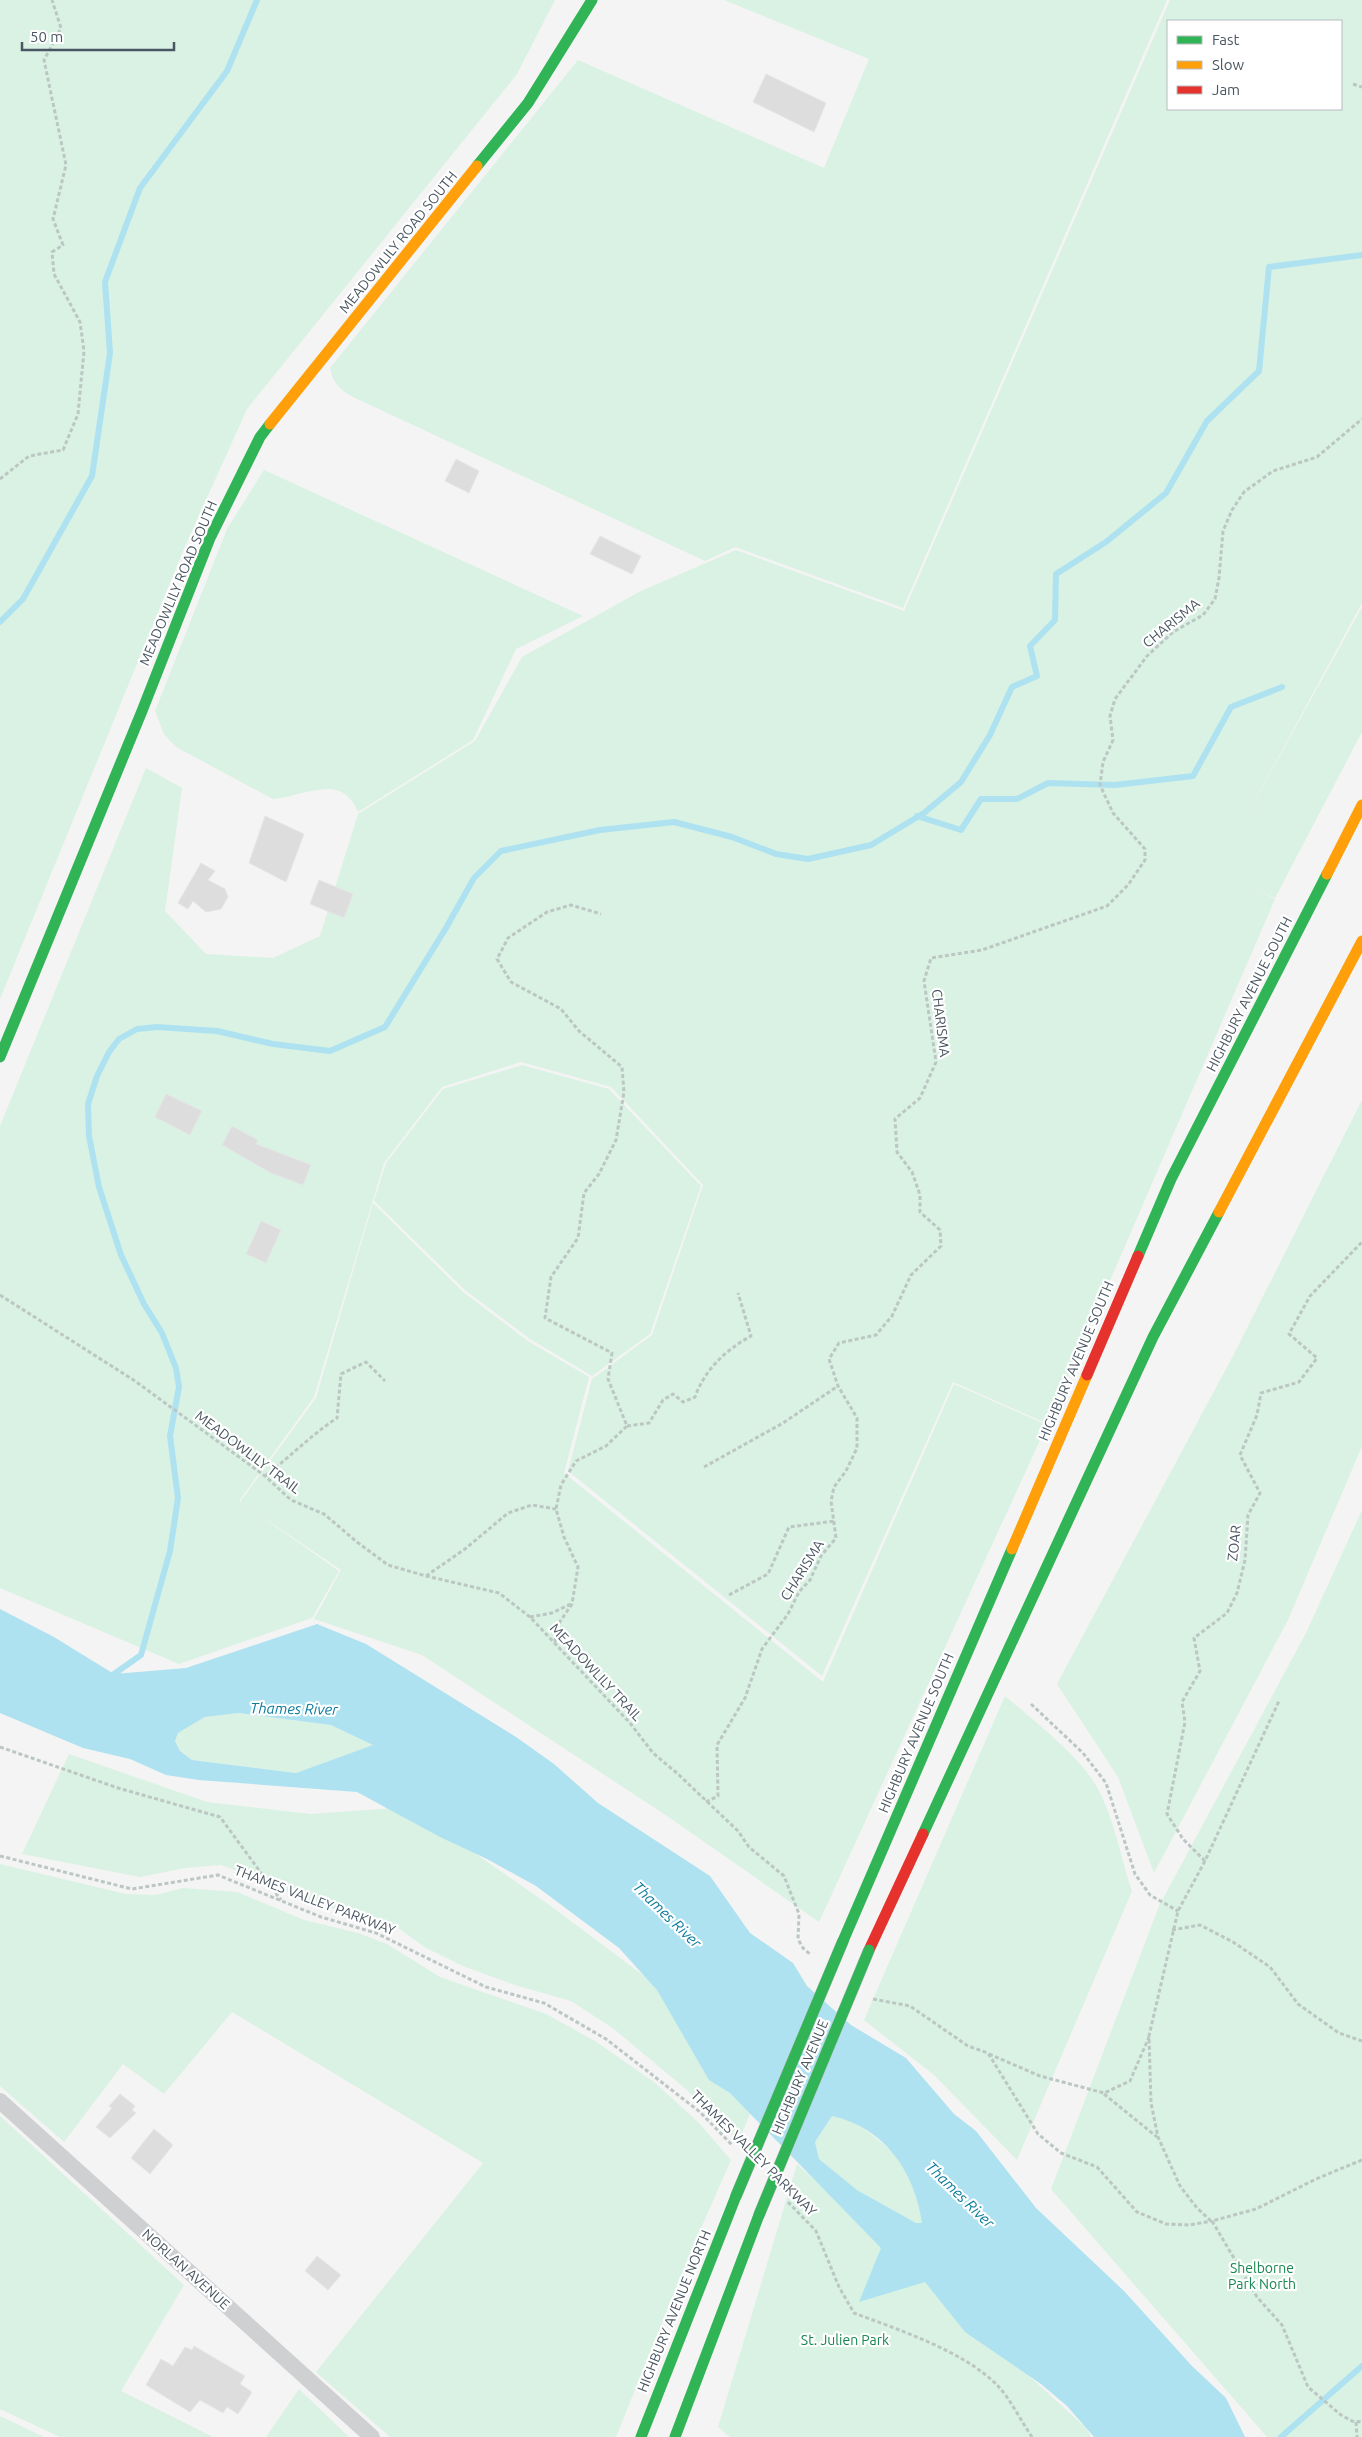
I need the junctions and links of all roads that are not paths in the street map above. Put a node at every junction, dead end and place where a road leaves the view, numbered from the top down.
1 (592, 0) edge
2 (1362, 805) edge
3 (1362, 941) edge
4 (0, 1057) edge
5 (843, 1941) joint
6 (0, 2101) edge
7 (736, 2196) joint
8 (372, 2437) edge
9 (641, 2437) edge
10 (675, 2437) edge

1 - 4 main road, MEADOWLILY ROAD SOUTH
2 - 5 main road, HIGHBURY AVENUE SOUTH
3 - 10 main road, HIGHBURY AVENUE, bridge
5 - 7 main road, HIGHBURY AVENUE, bridge
6 - 8 street, NORLAN AVENUE
7 - 9 main road, HIGHBURY AVENUE NORTH

